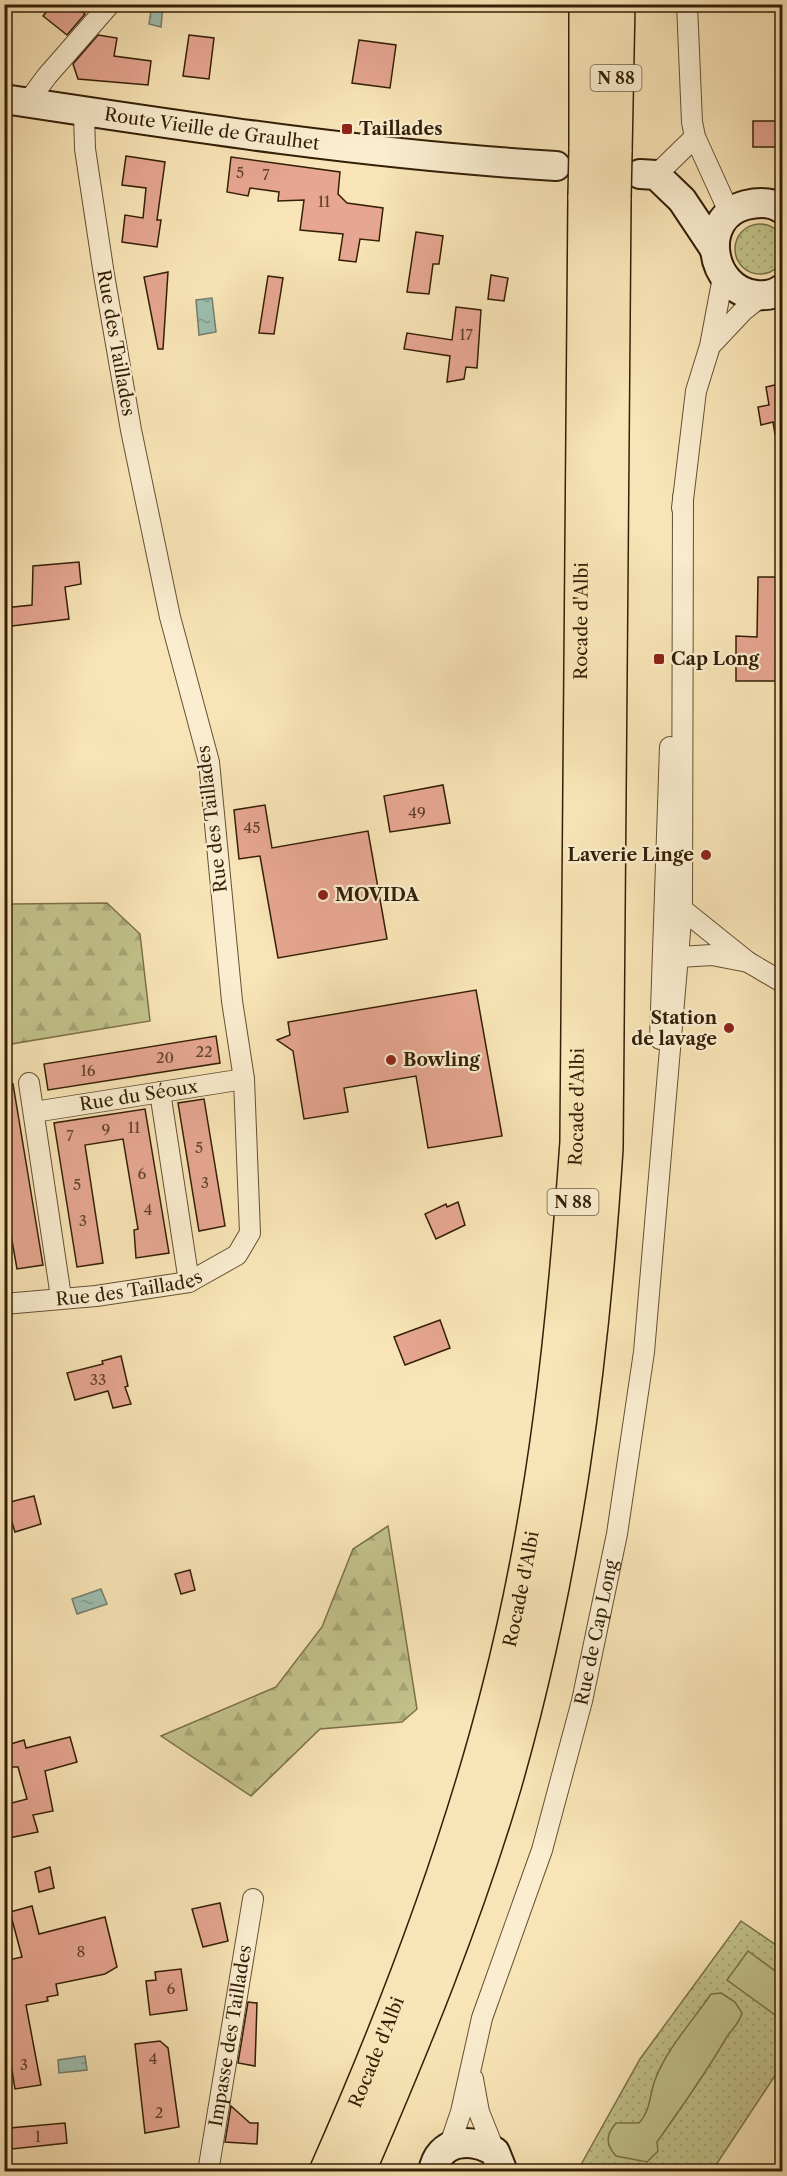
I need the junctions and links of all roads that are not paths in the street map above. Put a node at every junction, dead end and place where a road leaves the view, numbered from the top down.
1 (110, 4) edge
2 (586, 4) edge
3 (618, 4) edge
4 (687, 4) edge
5 (14, 101) edge
6 (84, 112) junction
7 (695, 137) junction
8 (600, 151) junction
9 (556, 166) dead end
10 (710, 171) junction
11 (648, 174) joint
12 (599, 197) junction
13 (682, 200) junction
14 (775, 206) edge
15 (726, 218) junction
16 (714, 248) junction
17 (723, 277) junction
18 (776, 292) edge
19 (710, 346) junction
20 (683, 497) junction
21 (668, 810) junction
22 (676, 917) junction
23 (679, 957) junction
24 (748, 962) junction
25 (783, 982) edge
26 (660, 995) junction
27 (244, 1079) junction
28 (29, 1083) dead end
29 (160, 1092) junction
30 (34, 1113) junction
31 (658, 1183) junction
32 (189, 1282) junction
33 (61, 1297) junction
34 (4, 1304) edge
35 (253, 1899) dead end
36 (471, 2070) junction
37 (435, 2161) edge
38 (503, 2165) edge
39 (208, 2172) edge
40 (326, 2172) edge
41 (358, 2172) edge

1 - 5 street
2 - 8 highway, Rocade d'Albi / N 88
3 - 8 highway, Rocade d'Albi / N 88
4 - 7 street
5 - 6 main road, Route Vieille de Graulhet
6 - 9 main road, Route Vieille de Graulhet
6 - 27 street, Rue des Taillades
7 - 10 street
7 - 11 street
8 - 12 highway, Rocade d'Albi / N 88, bridge
10 - 14 street
10 - 15 street
11 - 13 main road
12 - 40 highway, Rocade d'Albi / N 88
12 - 41 highway, Rocade d'Albi / N 88
13 - 15 main road
13 - 16 main road
14 - 15 main road
15 - 16 main road
16 - 17 main road
17 - 18 main road
17 - 19 street, Rue de Cap Long
18 - 19 street, Rue de Cap Long
19 - 20 street, Rue de Cap Long
20 - 21 street, Rue de Cap Long
20 - 22 street, Rue de Cap Long
21 - 22 street
21 - 26 street, Rue de Cap Long
22 - 23 street, Rue de Cap Long
22 - 24 street
22 - 26 street
23 - 24 street
23 - 31 street, Rue de Cap Long
24 - 25 street
26 - 31 street, Rue de Cap Long
27 - 29 street, Rue du Séoux
27 - 32 street, Rue des Taillades
28 - 30 street
29 - 30 street, Rue du Séoux
29 - 32 street
30 - 33 street
31 - 36 street, Rue de Cap Long
32 - 33 street, Rue des Taillades
33 - 34 street, Rue des Taillades
35 - 39 street, Impasse des Taillades
36 - 37 street, Rue de Cap Long
36 - 38 street, Rue de Cap Long
37 - 38 main road

